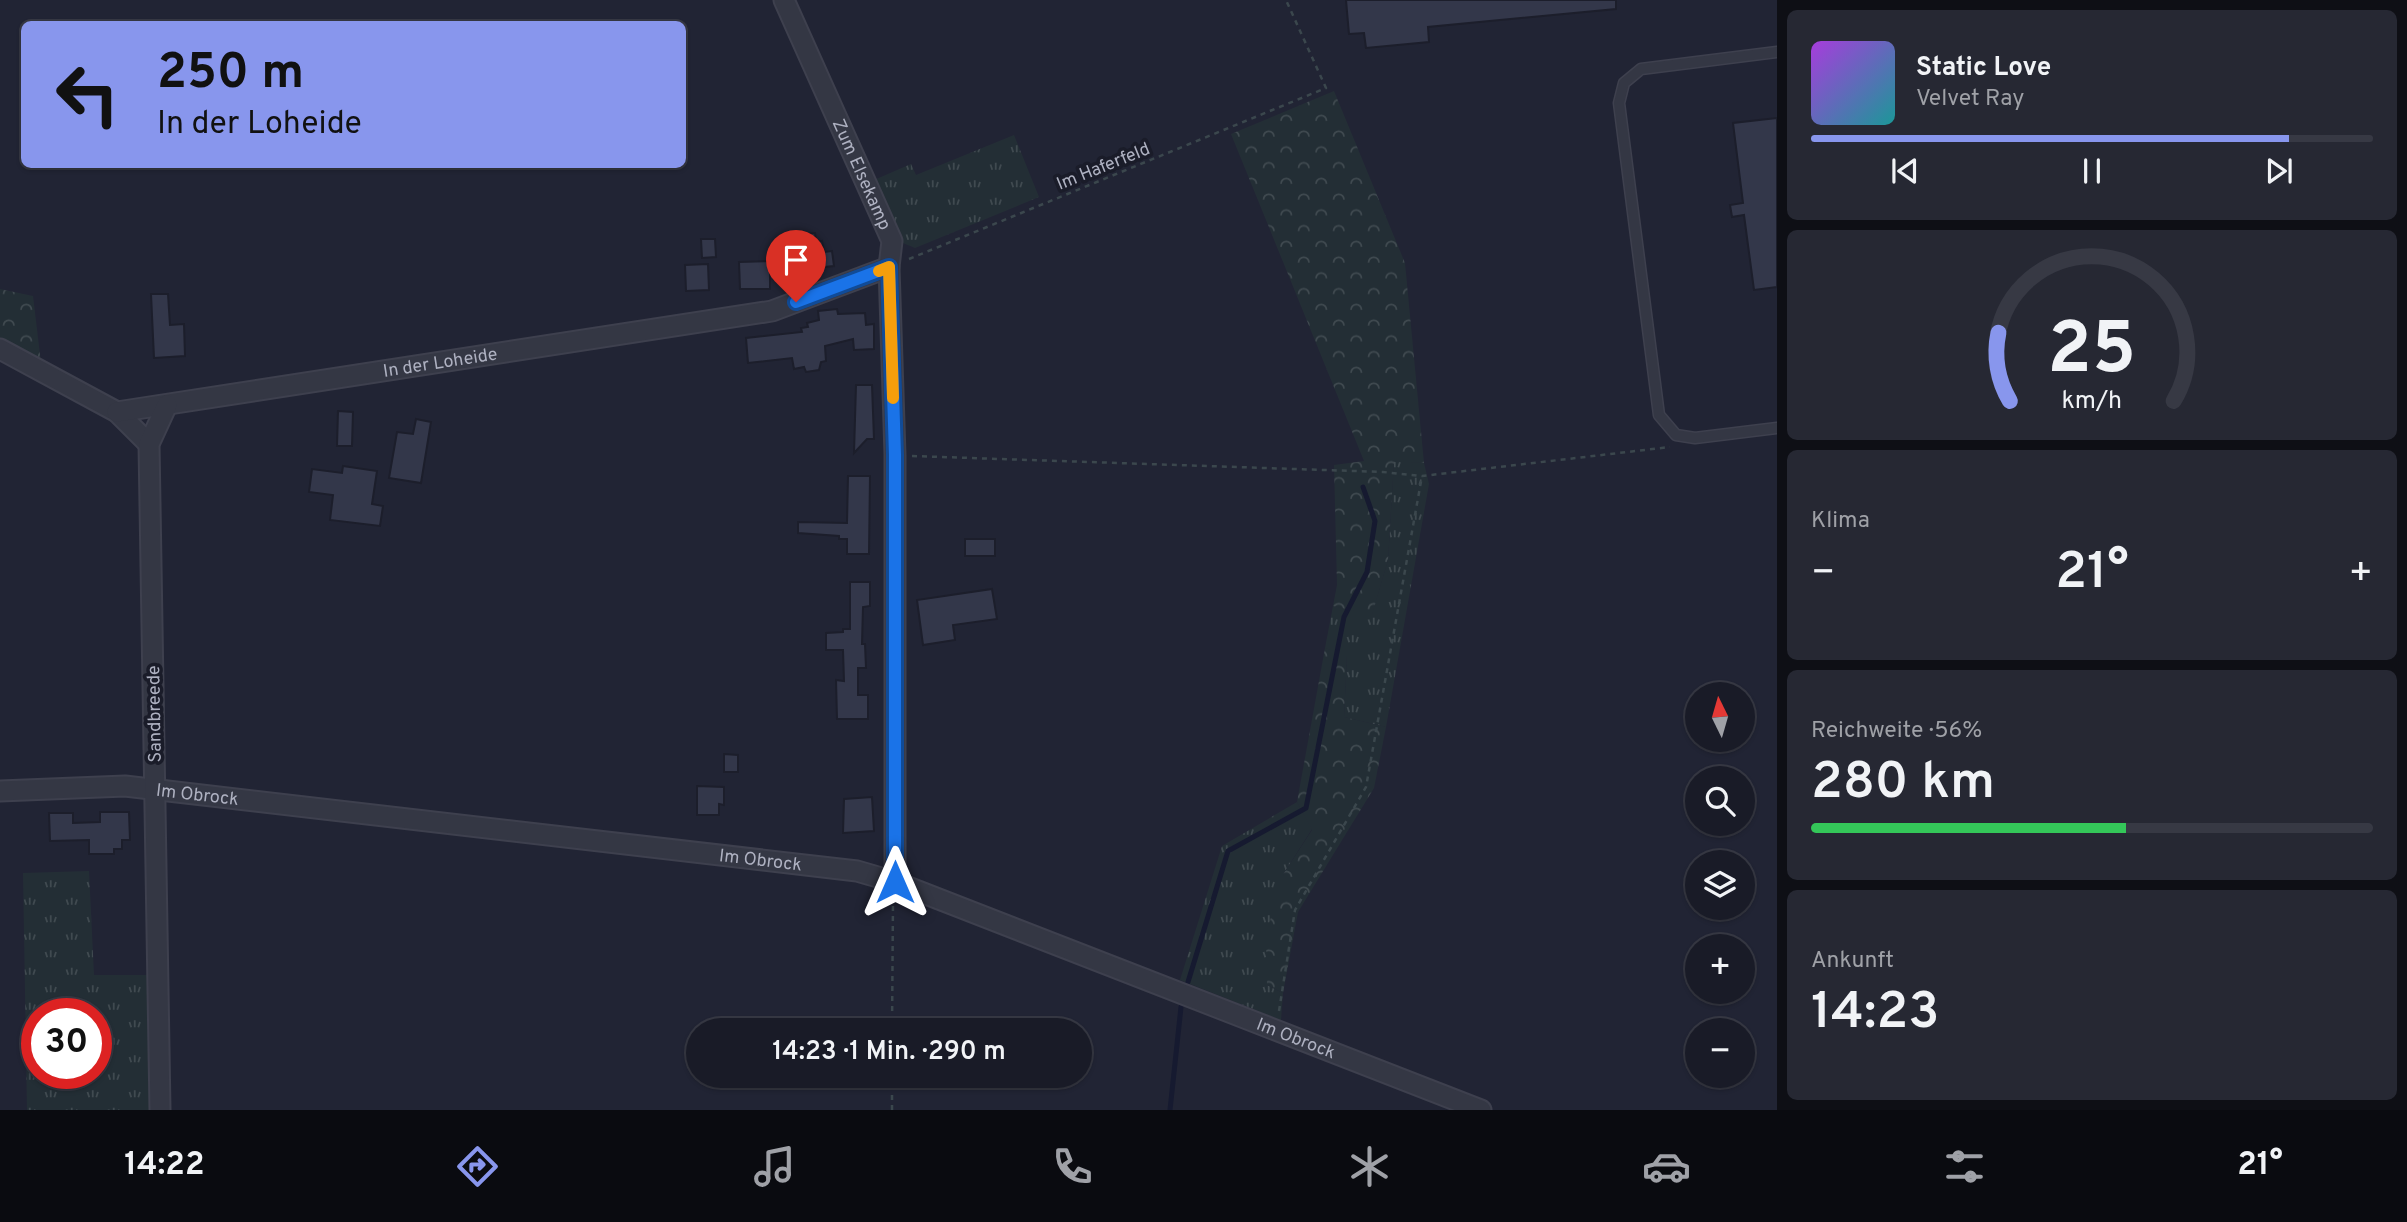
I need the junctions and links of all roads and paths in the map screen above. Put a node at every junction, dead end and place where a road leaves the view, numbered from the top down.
1 (785, 0) edge
2 (1286, 0) edge
3 (1777, 52) edge
4 (889, 267) junction
5 (0, 348) edge
6 (167, 405) junction
7 (117, 412) junction
8 (1777, 428) edge
9 (149, 444) junction
10 (1681, 446) dead end
11 (895, 455) junction
12 (1422, 476) junction
13 (155, 790) junction
14 (0, 791) edge
15 (895, 882) junction
16 (892, 1018) edge
17 (1276, 1032) junction
18 (892, 1088) edge
19 (160, 1110) edge
20 (892, 1110) edge
21 (1481, 1110) edge

1 - 4 street, Zum Elsekamp
2 - 4 path, Im Haferfeld
3 - 8 lane
4 - 6 street, In der Loheide
4 - 11 street, Zum Elsekamp
5 - 7 street
6 - 7 street, In der Loheide
6 - 9 street, Sandbreede
7 - 9 street
9 - 13 street, Sandbreede
10 - 12 path
11 - 12 path
11 - 15 street, Zum Elsekamp
12 - 17 path
13 - 14 street, Im Obrock
13 - 15 street, Im Obrock
13 - 19 street, Sandbreede
15 - 16 path
15 - 17 street, Im Obrock
17 - 21 street, Im Obrock
18 - 20 path

